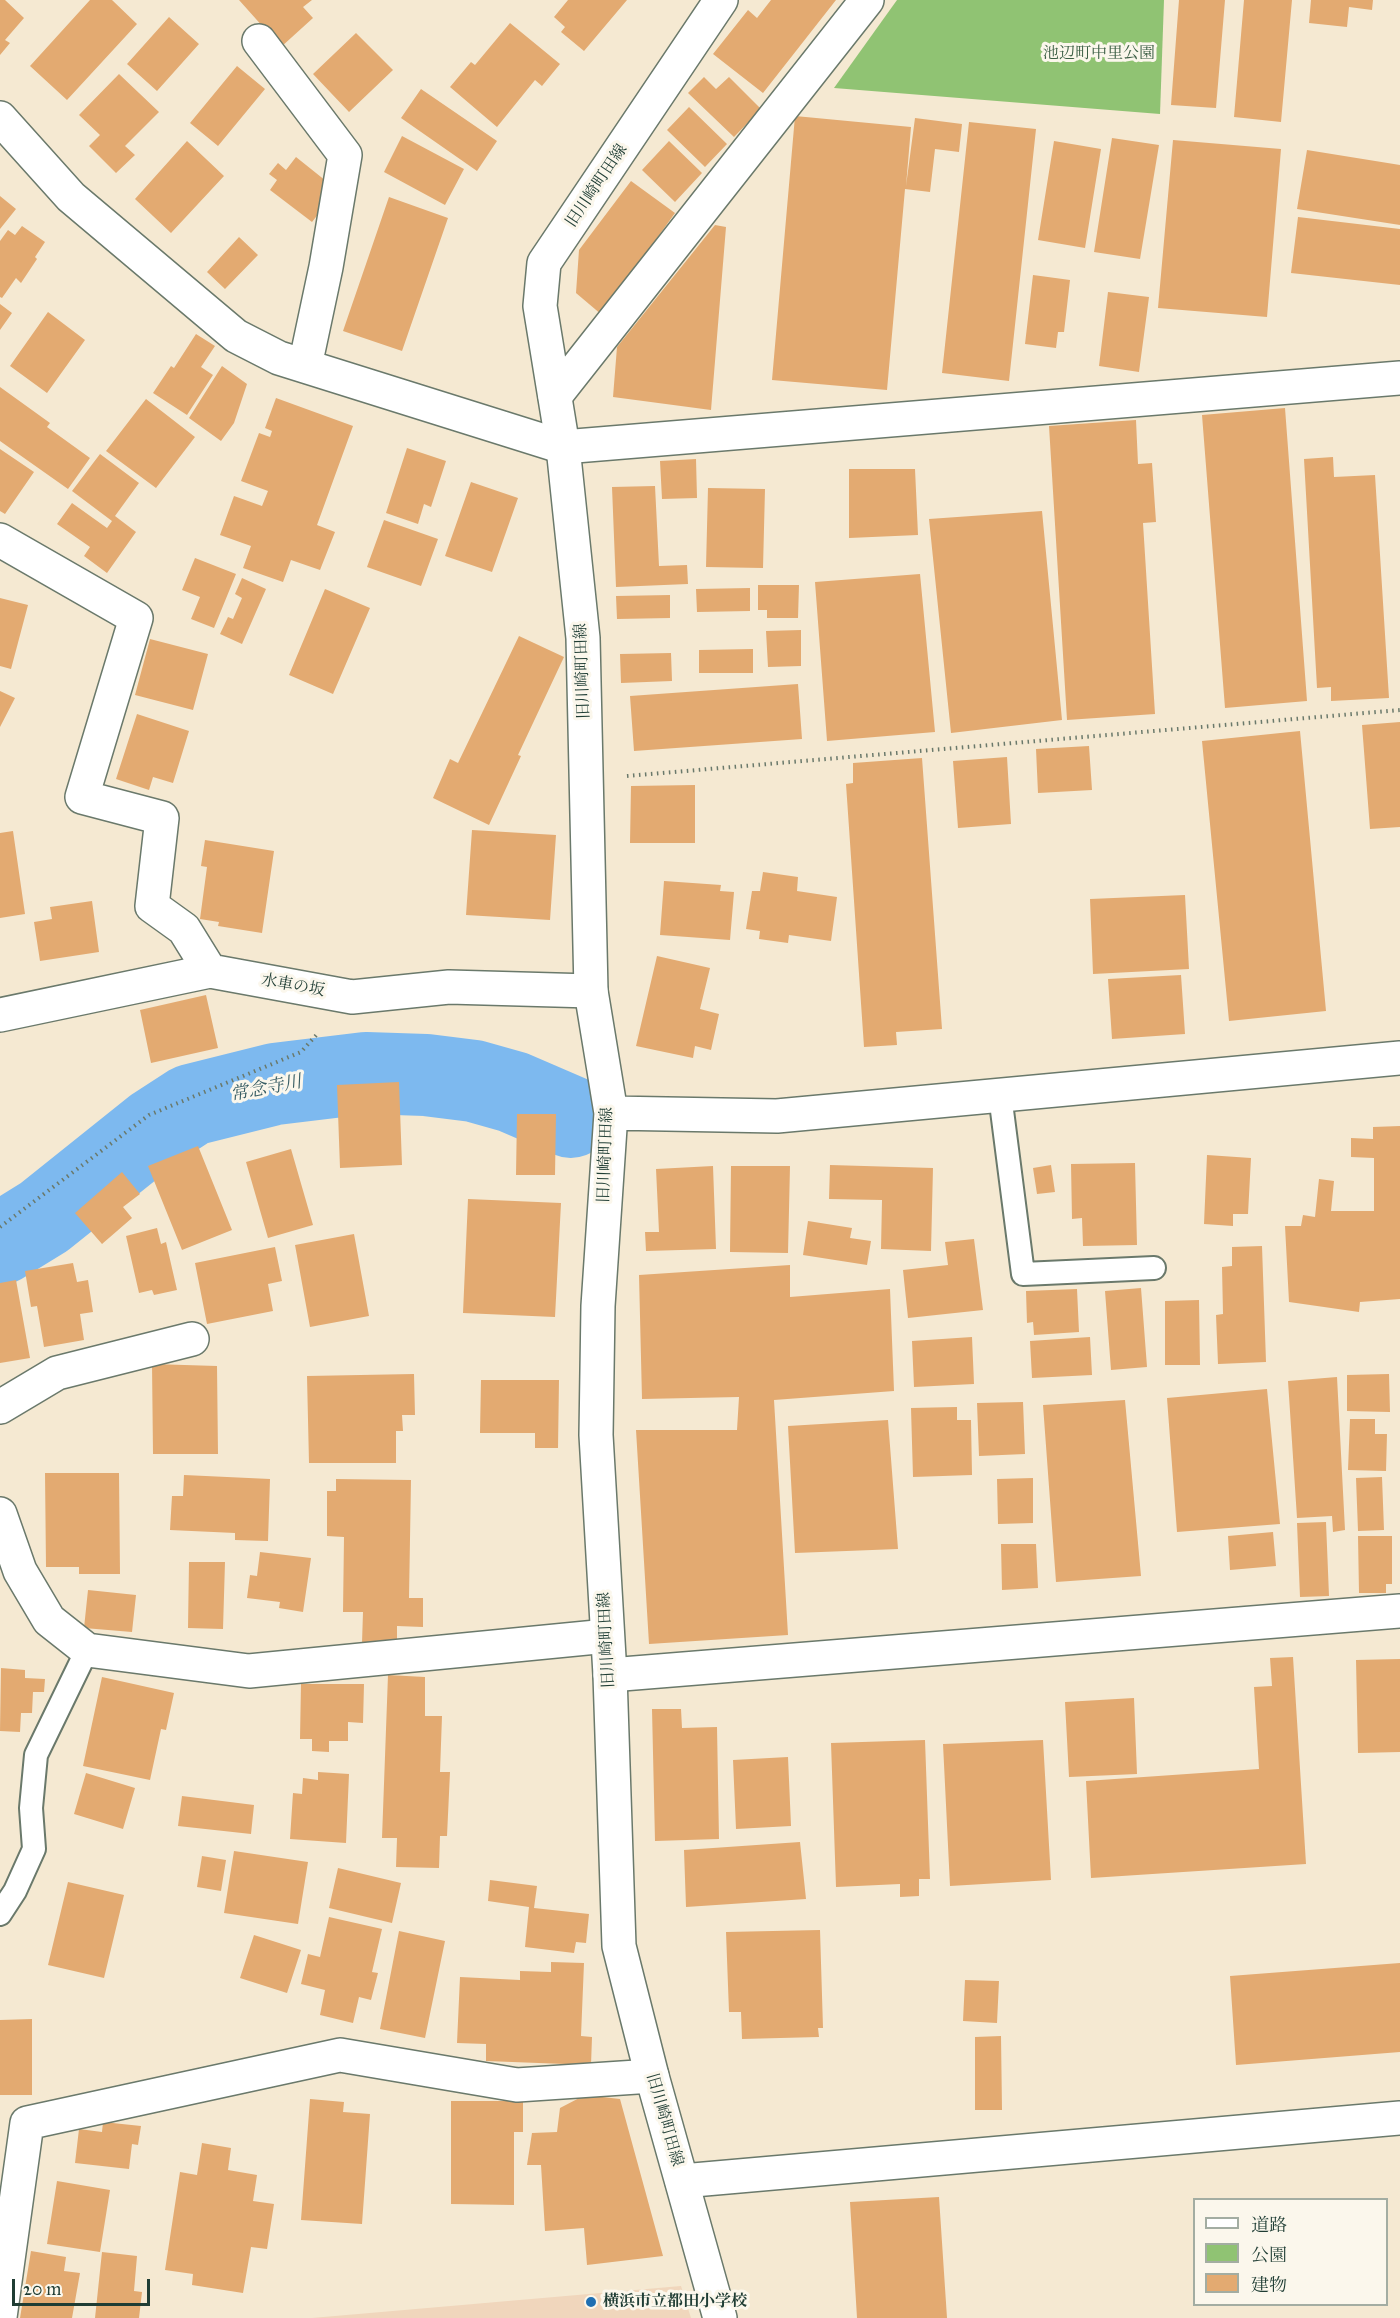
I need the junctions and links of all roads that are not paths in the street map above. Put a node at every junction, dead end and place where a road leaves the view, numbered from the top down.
1 (721, 0) edge
2 (867, 0) edge
3 (259, 41) dead end
4 (0, 118) edge
5 (305, 366) junction
6 (1400, 378) edge
7 (555, 396) junction
8 (564, 447) junction
9 (0, 540) edge
10 (210, 971) junction
11 (591, 991) junction
12 (0, 1014) edge
13 (1400, 1058) edge
14 (1000, 1095) junction
15 (611, 1113) junction
16 (1154, 1268) dead end
17 (192, 1339) dead end
18 (0, 1407) edge
19 (0, 1515) edge
20 (10, 1573) edge
21 (1400, 1611) edge
22 (607, 1636) junction
23 (87, 1650) junction
24 (610, 1675) junction
25 (0, 1914) edge
26 (652, 2076) junction
27 (1400, 2118) edge
28 (682, 2181) junction
29 (0, 2317) edge
30 (720, 2318) edge

1 - 7 street, 旧川崎町田線
2 - 7 street
3 - 5 street
4 - 5 street
5 - 8 street
6 - 8 street
7 - 8 street, 旧川崎町田線
8 - 11 street, 旧川崎町田線
9 - 10 street
10 - 11 street, 水車の坂
10 - 12 street, 水車の坂
11 - 15 street, 旧川崎町田線
13 - 14 street
14 - 15 street
14 - 16 lane
15 - 22 street, 旧川崎町田線
17 - 18 street
19 - 20 street
20 - 23 street
21 - 24 street
22 - 23 street
22 - 24 street, 旧川崎町田線
23 - 25 lane
24 - 26 street, 旧川崎町田線
26 - 28 street, 旧川崎町田線
26 - 29 street
27 - 28 street
28 - 30 street, 旧川崎町田線

